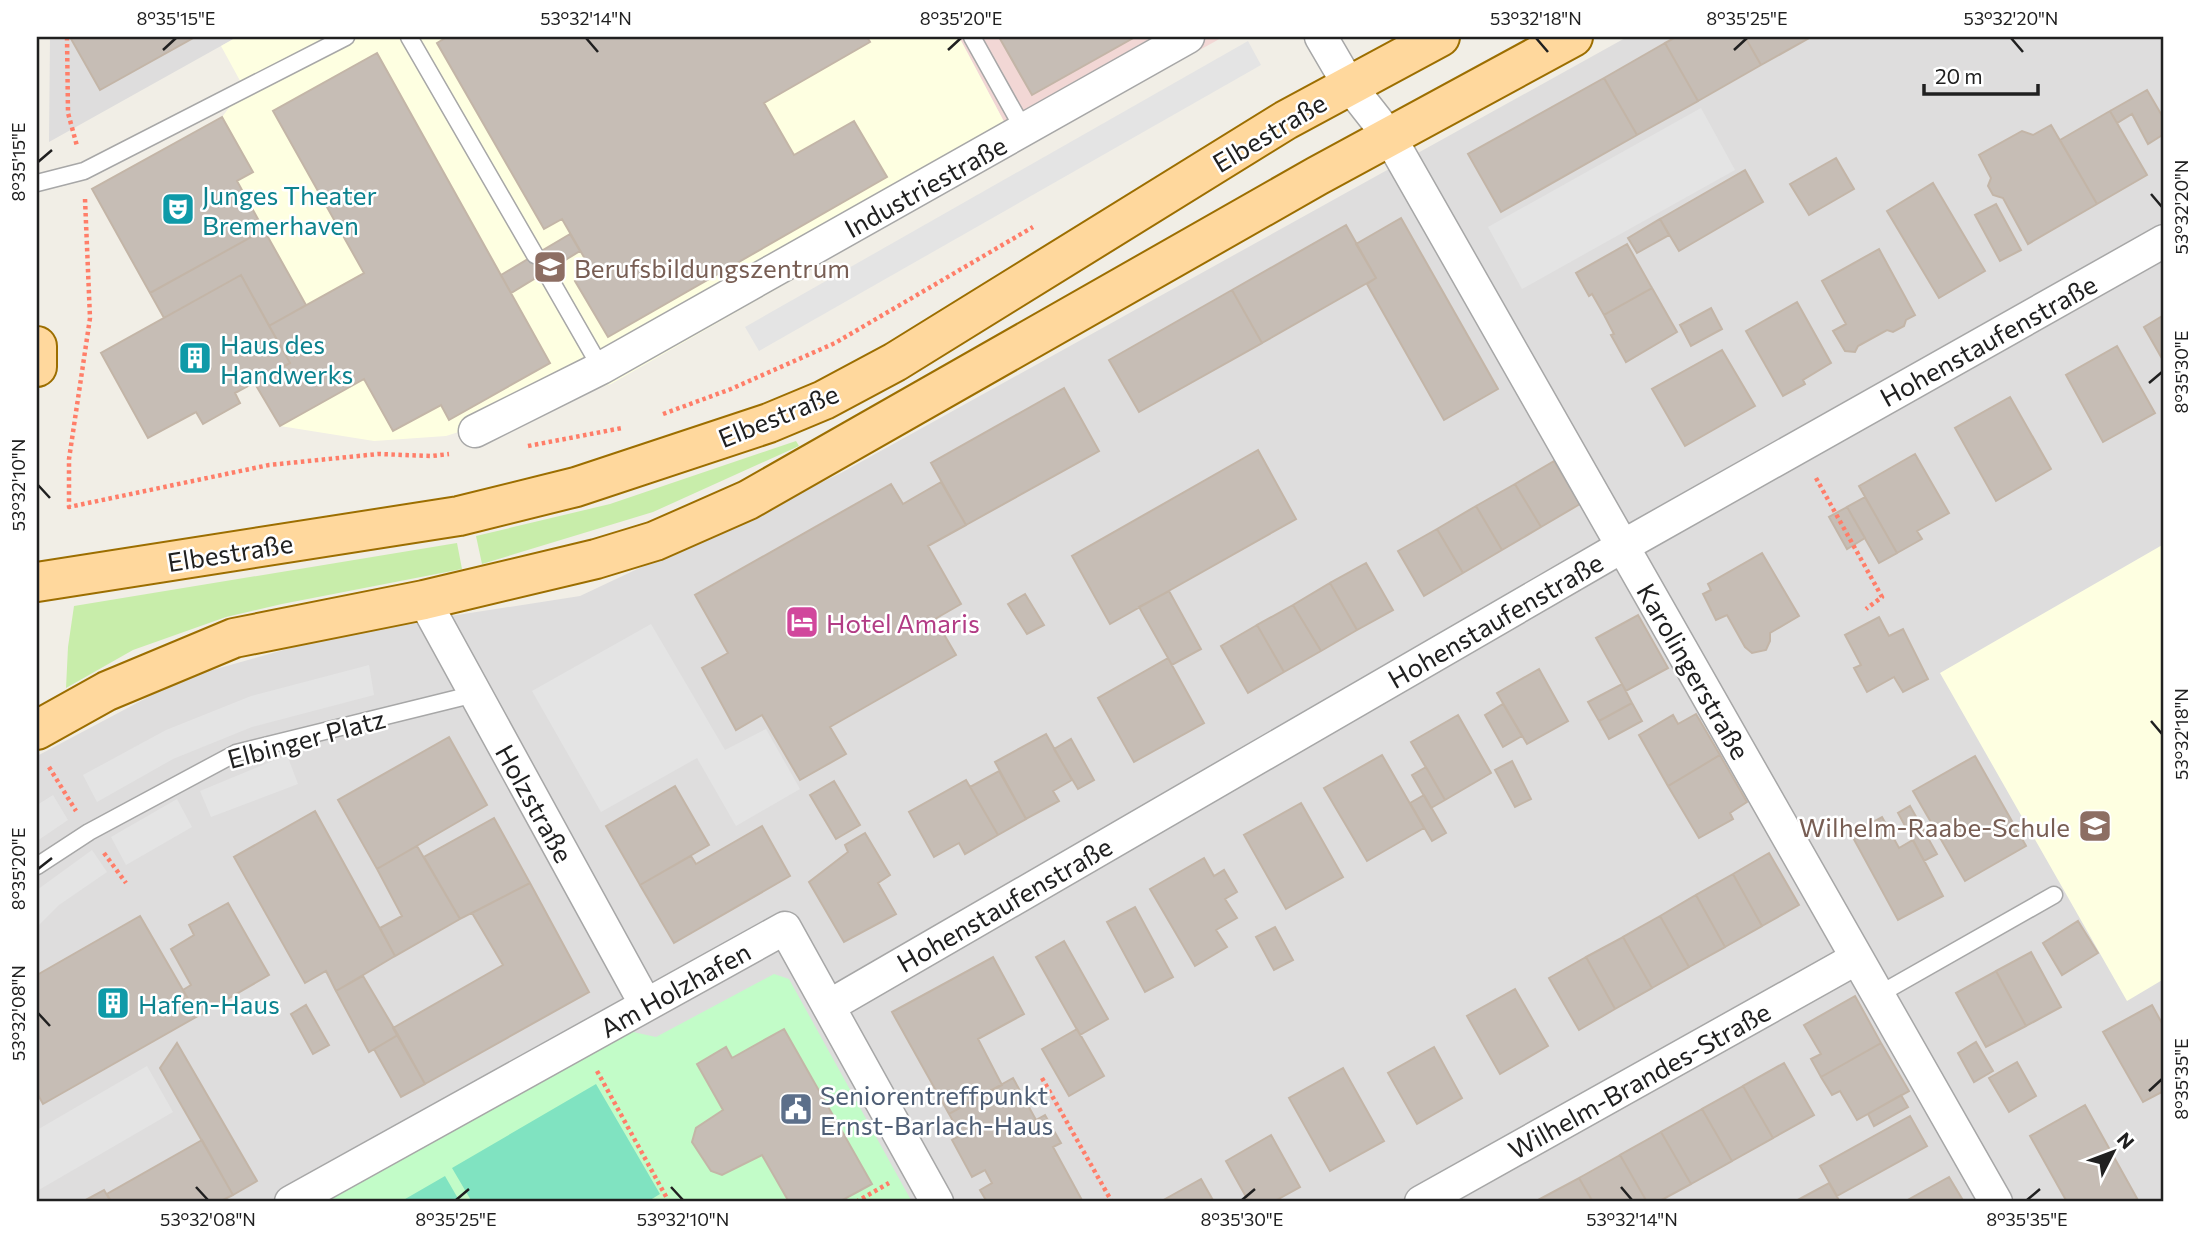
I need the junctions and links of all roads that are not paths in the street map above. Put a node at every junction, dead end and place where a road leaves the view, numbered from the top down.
1 (346, 37) edge
2 (409, 37) edge
3 (972, 37) edge
4 (1188, 37) edge
5 (1321, 37) edge
6 (1440, 37) edge
7 (1573, 37) edge
8 (1349, 85) junction
9 (1024, 130) junction
10 (1389, 136) junction
11 (37, 183) edge
12 (2164, 241) edge
13 (535, 255) dead end
14 (546, 272) dead end
15 (37, 346) edge
16 (37, 367) edge
17 (601, 368) junction
18 (466, 442) road end
19 (1623, 546) junction
20 (37, 582) edge
21 (424, 600) junction
22 (475, 694) junction
23 (37, 730) edge
24 (37, 866) edge
25 (2054, 895) dead end
26 (1857, 958) junction
27 (1878, 995) junction
28 (646, 1004) junction
29 (829, 1006) junction
30 (291, 1202) edge
31 (937, 1202) edge
32 (1421, 1202) edge
33 (1996, 1202) edge

1 - 11 lane
2 - 13 lane
3 - 9 lane
4 - 9 street, Industriestraße
5 - 8 street, Karolingerstraße
6 - 8 main road, Elbestraße
7 - 10 main road, Elbestraße
8 - 10 street, Karolingerstraße
8 - 20 main road, Elbestraße
9 - 17 street, Industriestraße
10 - 19 street, Karolingerstraße
10 - 21 main road, Elbestraße
12 - 19 street, Hohenstaufenstraße
14 - 17 lane
15 - 16 main road
17 - 18 street, Industriestraße
19 - 26 street, Karolingerstraße
19 - 29 street, Hohenstaufenstraße
21 - 22 street, Holzstraße
21 - 23 main road
22 - 24 lane, Elbinger Platz
22 - 28 street, Holzstraße
25 - 27 lane
26 - 27 street, Karolingerstraße
26 - 32 street, Wilhelm-Brandes-Straße
27 - 33 street, Karolingerstraße
28 - 29 street, Am Holzhafen
28 - 30 street, Am Holzhafen
29 - 31 street, Am Holzhafen

